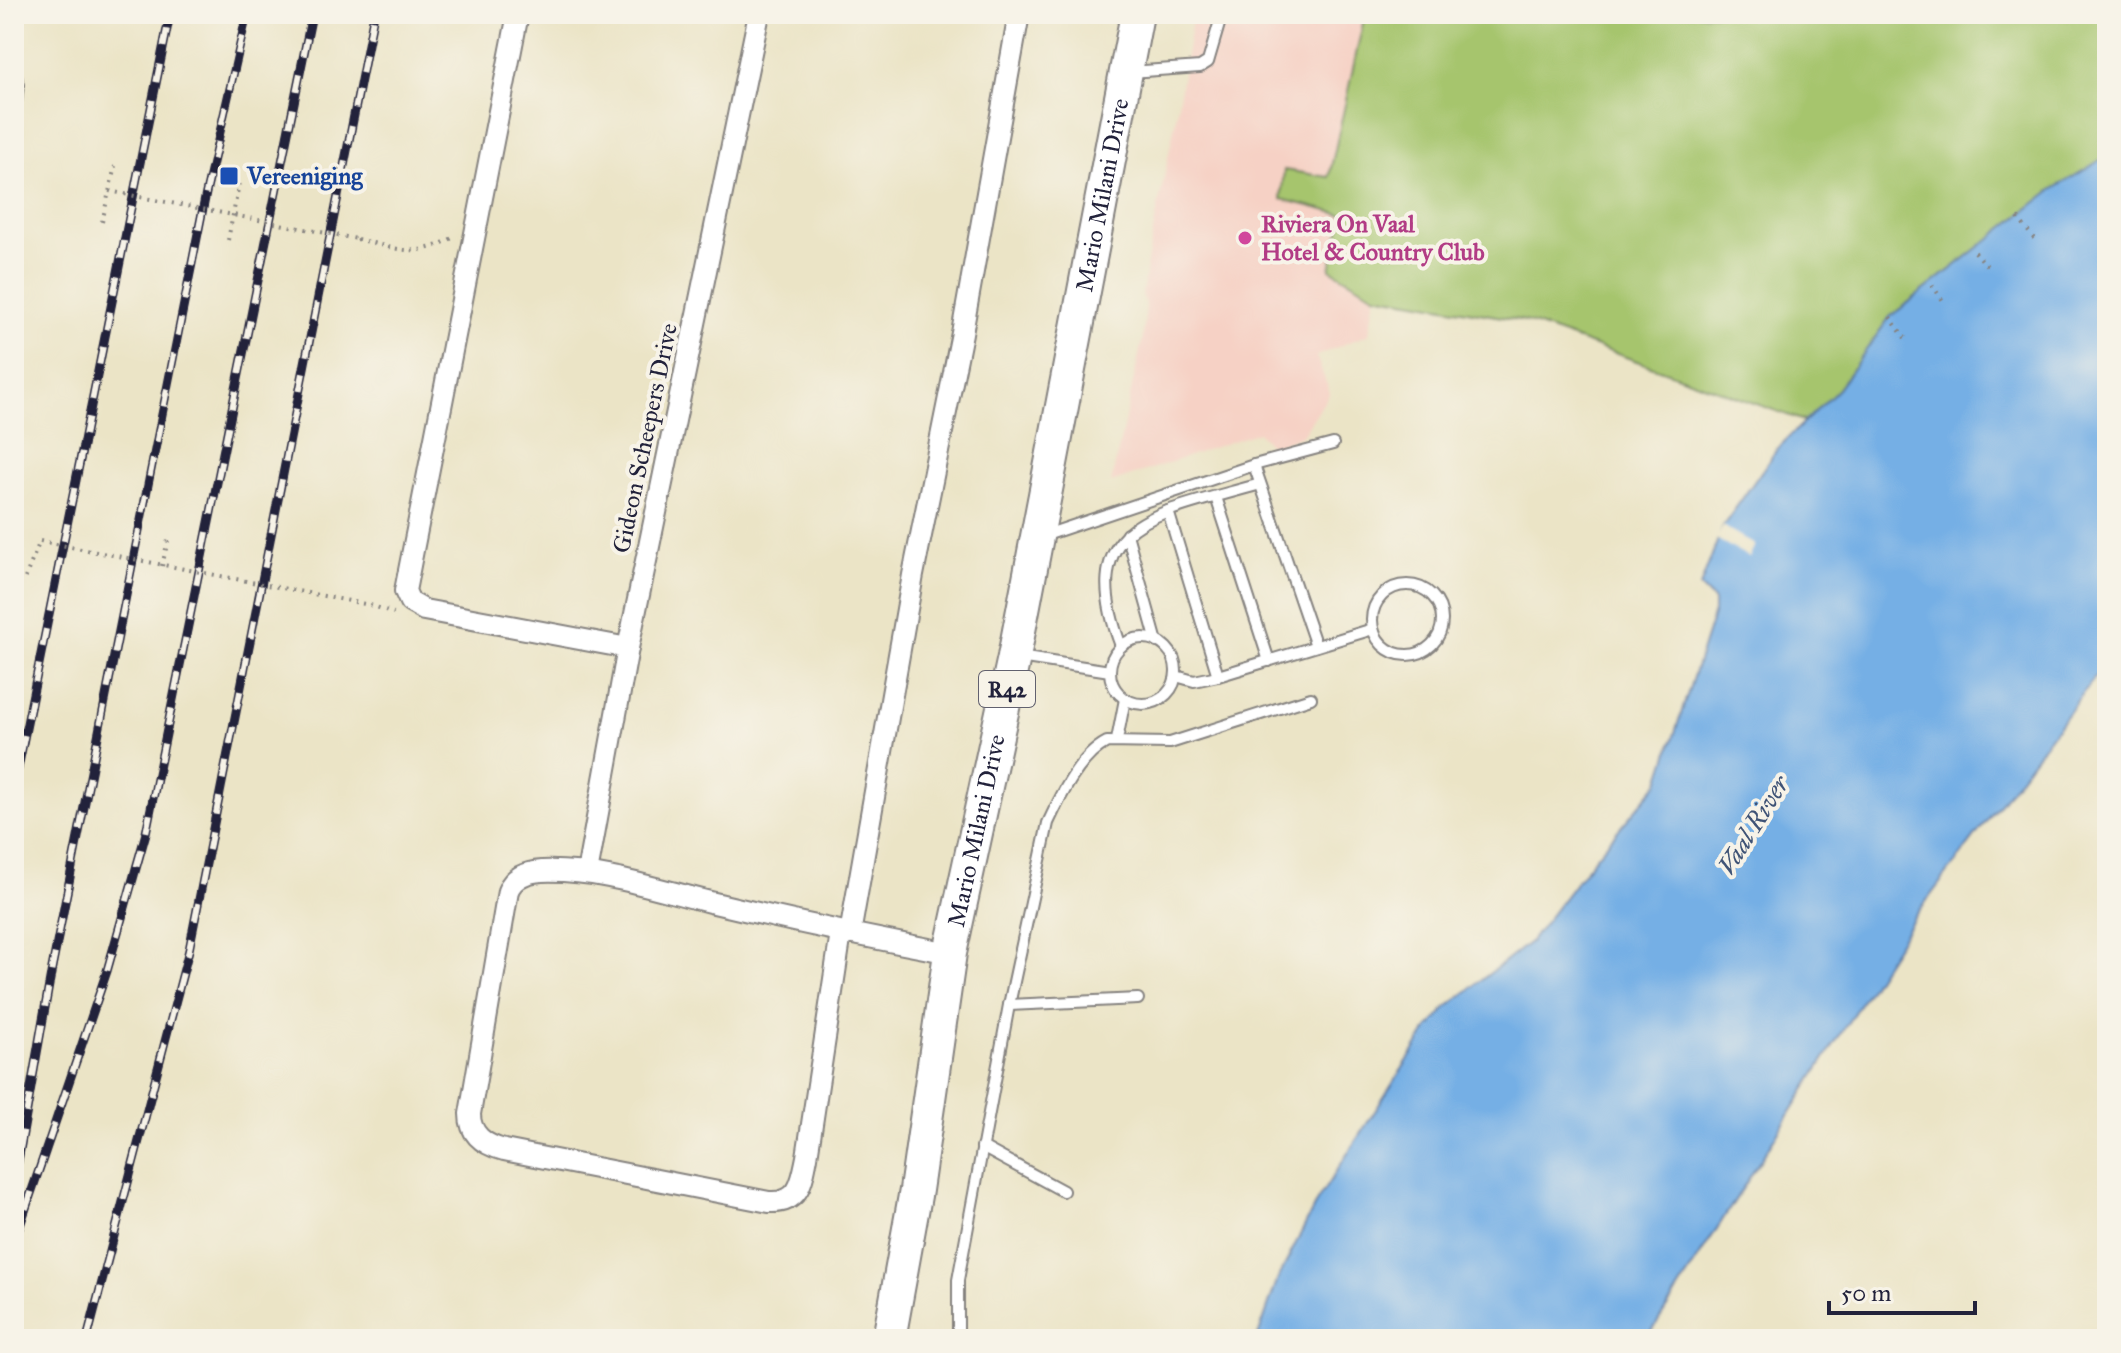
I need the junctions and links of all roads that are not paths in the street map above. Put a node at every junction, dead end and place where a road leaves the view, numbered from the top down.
1 (518, 14) edge
2 (759, 14) edge
3 (1019, 14) edge
4 (1222, 14) edge
5 (1139, 23) edge
6 (14, 67) edge
7 (1128, 73) junction
8 (14, 120) edge
9 (1333, 444) dead end
10 (1254, 465) junction
11 (1260, 484) junction
12 (1216, 497) junction
13 (1168, 511) junction
14 (1127, 534) junction
15 (1034, 539) junction
16 (1373, 629) junction
17 (1157, 642) junction
18 (1121, 646) junction
19 (1316, 646) junction
20 (628, 648) junction
21 (1014, 657) junction
22 (1269, 661) junction
23 (1110, 671) junction
24 (1176, 676) junction
25 (1218, 676) junction
26 (1311, 698) dead end
27 (1125, 699) junction
28 (1117, 740) junction
29 (587, 873) junction
30 (846, 933) junction
31 (950, 953) junction
32 (1138, 999) dead end
33 (1009, 1005) junction
34 (982, 1147) junction
35 (1063, 1191) dead end
36 (889, 1339) edge
37 (958, 1339) edge

1 - 20 street
2 - 20 street, Gideon Scheepers Drive
3 - 30 street
4 - 7 lane
5 - 7 main road, Mario Milani Drive / R42
6 - 8 lane
7 - 15 main road, Mario Milani Drive / R42
9 - 10 lane
10 - 11 lane
10 - 15 lane
11 - 12 lane
11 - 19 lane
12 - 13 lane
12 - 22 lane
13 - 14 lane
13 - 25 lane
14 - 17 lane
14 - 18 lane
15 - 21 main road, Mario Milani Drive / R42
16 - 16 lane
16 - 19 lane
17 - 18 lane
17 - 24 lane
18 - 23 lane
19 - 22 lane
20 - 29 street, Gideon Scheepers Drive
21 - 23 lane
21 - 31 main road, Mario Milani Drive / R42
22 - 25 lane
23 - 27 lane
24 - 25 lane
24 - 27 lane
26 - 28 lane
27 - 28 lane
28 - 33 lane
29 - 30 street
29 - 30 street
30 - 31 street
31 - 36 main road, Mario Milani Drive / R42
32 - 33 lane
33 - 34 lane
34 - 35 lane
34 - 37 lane

